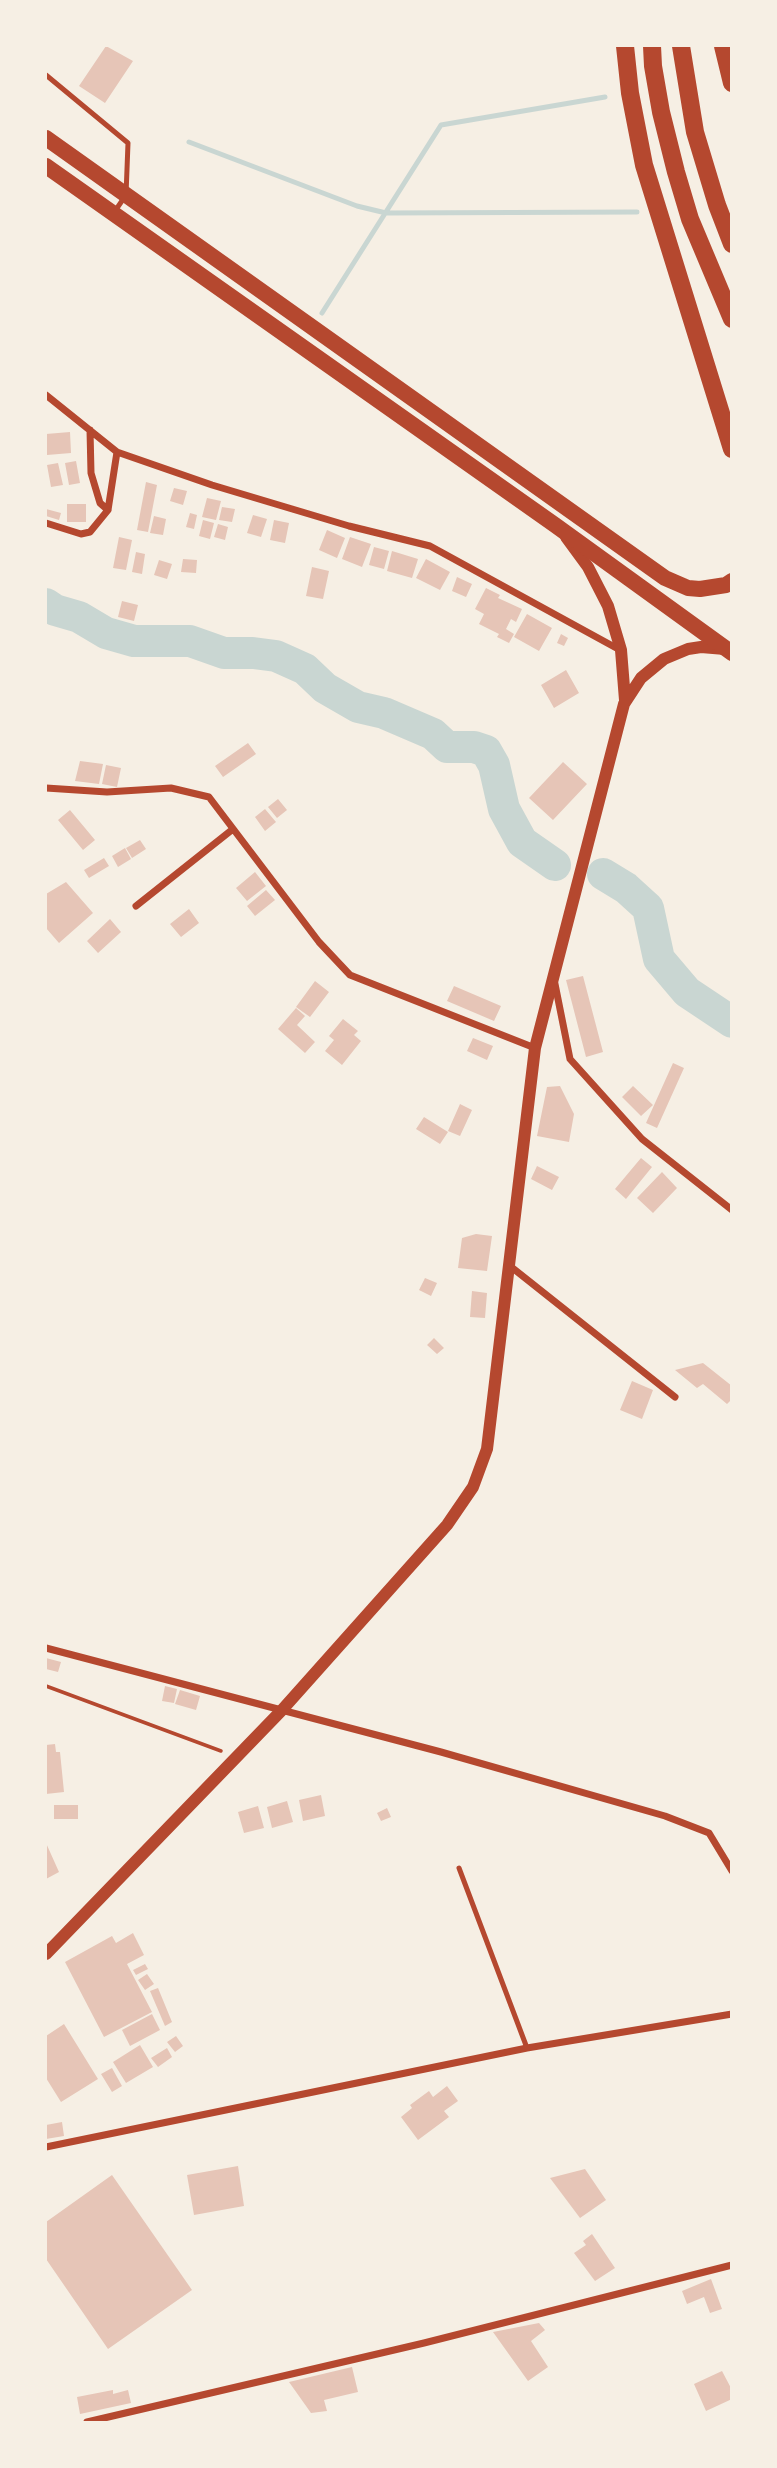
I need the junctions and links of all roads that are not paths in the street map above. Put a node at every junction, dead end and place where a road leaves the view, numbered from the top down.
1 (625, 46) edge
2 (652, 46) edge
3 (681, 46) edge
4 (723, 46) edge
5 (46, 75) edge
6 (732, 83) edge
7 (46, 138) edge
8 (46, 166) edge
9 (126, 195) junction
10 (113, 214) junction
11 (732, 244) edge
12 (732, 319) edge
13 (46, 395) edge
14 (90, 430) junction
15 (732, 449) edge
16 (117, 452) junction
17 (108, 510) junction
18 (46, 523) edge
19 (555, 524) junction
20 (732, 581) edge
21 (621, 650) junction
22 (729, 651) edge
23 (624, 704) junction
24 (46, 788) edge
25 (233, 829) junction
26 (136, 906) dead end
27 (553, 977) junction
28 (535, 1048) junction
29 (732, 1210) edge
30 (510, 1266) junction
31 (676, 1396) dead end
32 (46, 1648) edge
33 (282, 1710) junction
34 (458, 1868) dead end
35 (732, 1871) edge
36 (46, 1954) edge
37 (732, 2014) edge
38 (527, 2048) junction
39 (46, 2147) edge
40 (732, 2265) edge
41 (87, 2423) edge

1 - 15 highway
2 - 12 highway
3 - 11 highway
4 - 6 highway
5 - 9 lane
7 - 9 main road
8 - 10 main road
9 - 10 lane
9 - 20 main road
10 - 19 main road
13 - 14 street
14 - 16 street
14 - 17 street
16 - 17 street
16 - 21 street
17 - 18 street
19 - 21 street
19 - 22 main road
21 - 23 street
22 - 23 street
23 - 27 street
24 - 25 street
25 - 26 street
25 - 28 street
27 - 28 street
27 - 29 street
28 - 30 street
30 - 31 street
30 - 33 street
32 - 33 street
33 - 35 street
33 - 36 street
34 - 38 lane
37 - 38 street
38 - 39 street
40 - 41 street

